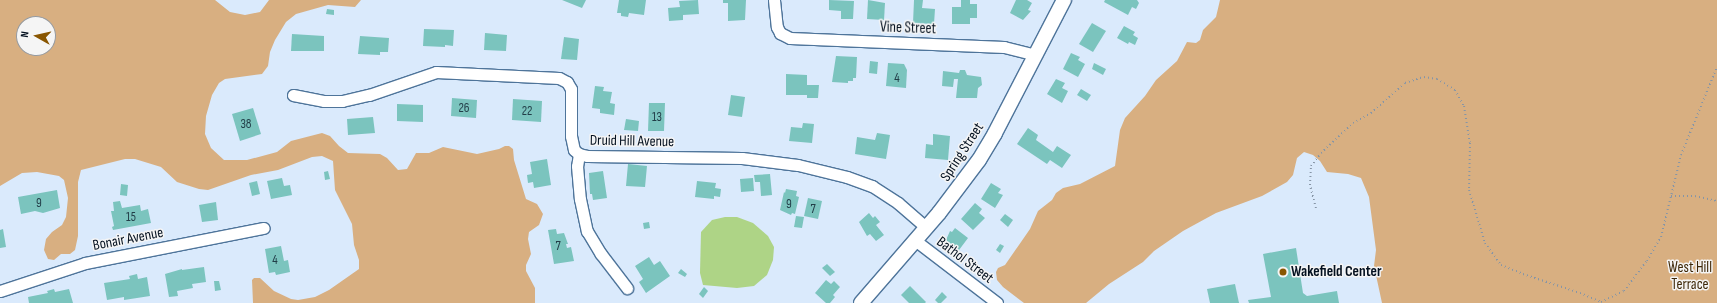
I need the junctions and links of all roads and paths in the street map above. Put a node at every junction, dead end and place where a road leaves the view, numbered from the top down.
1 (774, 0) edge
2 (1064, 0) edge
3 (1035, 55) junction
4 (1717, 67) edge
5 (293, 95) dead end
6 (579, 154) junction
7 (1671, 196) junction
8 (1717, 201) edge
9 (1316, 208) dead end
10 (264, 228) dead end
11 (927, 228) junction
12 (916, 241) junction
13 (627, 288) dead end
14 (0, 291) edge
15 (1601, 302) edge
16 (861, 303) edge
17 (997, 303) edge

1 - 3 street, Vine Street
2 - 3 street, Spring Street
3 - 11 street, Spring Street
4 - 7 path
5 - 6 street, Druid Hill Avenue
6 - 11 street, Druid Hill Avenue
6 - 13 street
7 - 8 path
7 - 15 path
9 - 15 path
10 - 14 street, Bonair Avenue
11 - 12 street, Spring Street
12 - 16 street, Spring Street
12 - 17 street, Bathol Street

